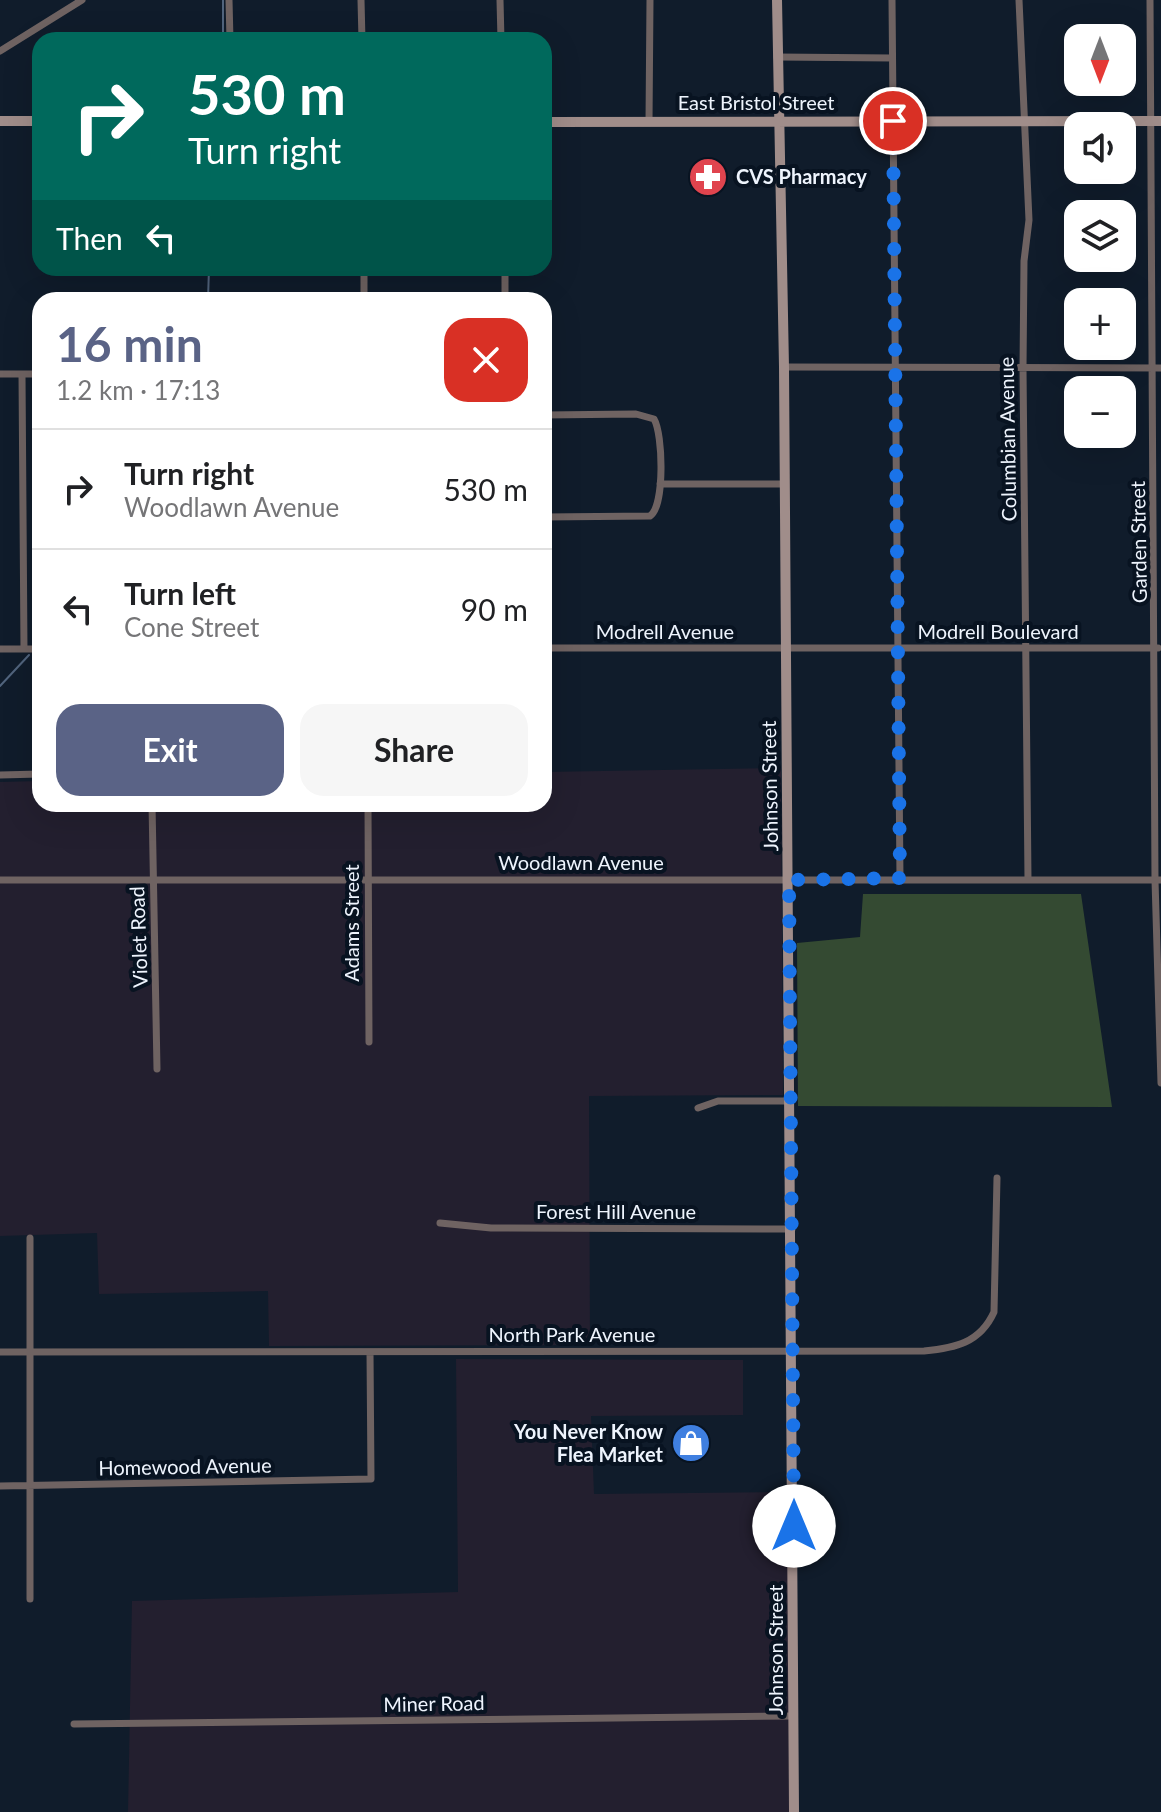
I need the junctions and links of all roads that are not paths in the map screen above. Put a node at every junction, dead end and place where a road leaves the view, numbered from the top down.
1 (82, 0) edge
2 (229, 0) edge
3 (361, 0) edge
4 (500, 0) edge
5 (650, 0) edge
6 (777, 0) edge
7 (892, 0) edge
8 (1019, 0) edge
9 (1150, 0) edge
10 (230, 32) edge
11 (362, 32) edge
12 (501, 32) edge
13 (0, 51) edge
14 (777, 57) junction
15 (892, 58) junction
16 (0, 121) edge
17 (32, 121) edge
18 (777, 121) junction
19 (893, 121) junction
20 (1022, 121) junction
21 (1156, 121) edge
22 (552, 122) edge
23 (649, 122) junction
24 (784, 367) junction
25 (895, 367) junction
26 (1023, 368) junction
27 (1157, 368) edge
28 (0, 374) edge
29 (22, 374) junction
30 (32, 374) edge
31 (552, 415) edge
32 (660, 484) junction
33 (785, 484) junction
34 (552, 517) edge
35 (552, 648) edge
36 (786, 648) junction
37 (896, 648) junction
38 (1027, 648) junction
39 (1159, 648) edge
40 (0, 649) edge
41 (24, 649) junction
42 (32, 649) edge
43 (32, 774) edge
44 (0, 775) edge
45 (152, 812) edge
46 (368, 812) edge
47 (368, 878) junction
48 (900, 878) junction
49 (1028, 879) junction
50 (0, 880) edge
51 (789, 880) junction
52 (1158, 880) edge
53 (153, 881) junction
54 (369, 1042) dead end
55 (157, 1069) dead end
56 (1161, 1083) edge
57 (791, 1101) junction
58 (698, 1108) dead end
59 (997, 1178) dead end
60 (440, 1223) dead end
61 (792, 1229) junction
62 (30, 1238) dead end
63 (793, 1351) junction
64 (0, 1352) edge
65 (28, 1352) junction
66 (370, 1352) junction
67 (0, 1486) edge
68 (30, 1486) junction
69 (30, 1599) dead end
70 (794, 1716) junction
71 (74, 1724) dead end
72 (794, 1812) edge

1 - 13 street
2 - 10 street
3 - 11 street
4 - 12 street
5 - 23 street
6 - 14 street, Johnson Street
7 - 15 street
8 - 20 street, Columbian Avenue
9 - 21 street, Garden Street
14 - 15 street
14 - 18 street, Johnson Street
15 - 19 street
16 - 17 street
18 - 19 street, East Bristol Street
18 - 23 street, East Bristol Street
18 - 24 street, Johnson Street
19 - 20 street, East Bristol Street
19 - 25 street
20 - 21 street, East Bristol Street
20 - 26 street, Columbian Avenue
21 - 27 street, Garden Street
22 - 23 street, East Bristol Street
24 - 25 street
24 - 33 street, Johnson Street
25 - 26 street
25 - 37 street
26 - 27 street
26 - 38 street, Columbian Avenue
27 - 39 street, Garden Street
28 - 29 street
29 - 30 street
29 - 41 street
31 - 32 street
32 - 33 street
32 - 34 street
33 - 36 street, Johnson Street
35 - 36 street, Modrell Avenue
36 - 37 street, Modrell Boulevard
36 - 51 street, Johnson Street
37 - 38 street, Modrell Boulevard
37 - 48 street
38 - 39 street, Modrell Boulevard
38 - 49 street, Columbian Avenue
39 - 52 street, Garden Street
40 - 41 street
41 - 42 street
43 - 44 street
45 - 53 street, Violet Road
46 - 47 street, Adams Street
47 - 51 street, Woodlawn Avenue
47 - 53 street, Woodlawn Avenue
47 - 54 street, Adams Street
48 - 49 street, Woodlawn Avenue
48 - 51 street, Woodlawn Avenue
49 - 52 street, Woodlawn Avenue
50 - 53 street, Woodlawn Avenue
51 - 57 street, Johnson Street
52 - 56 street, Garden Street
53 - 55 street, Violet Road
57 - 58 street
57 - 61 street, Johnson Street
59 - 63 street, North Park Avenue
60 - 61 street, Forest Hill Avenue
61 - 63 street, Johnson Street
62 - 65 street
63 - 66 street, North Park Avenue
63 - 70 street, Johnson Street
64 - 65 street, North Park Avenue
65 - 66 street, North Park Avenue
65 - 68 street
66 - 68 street, Homewood Avenue
67 - 68 street, Homewood Avenue
68 - 69 street
70 - 71 street, Miner Road
70 - 72 street, Johnson Street

